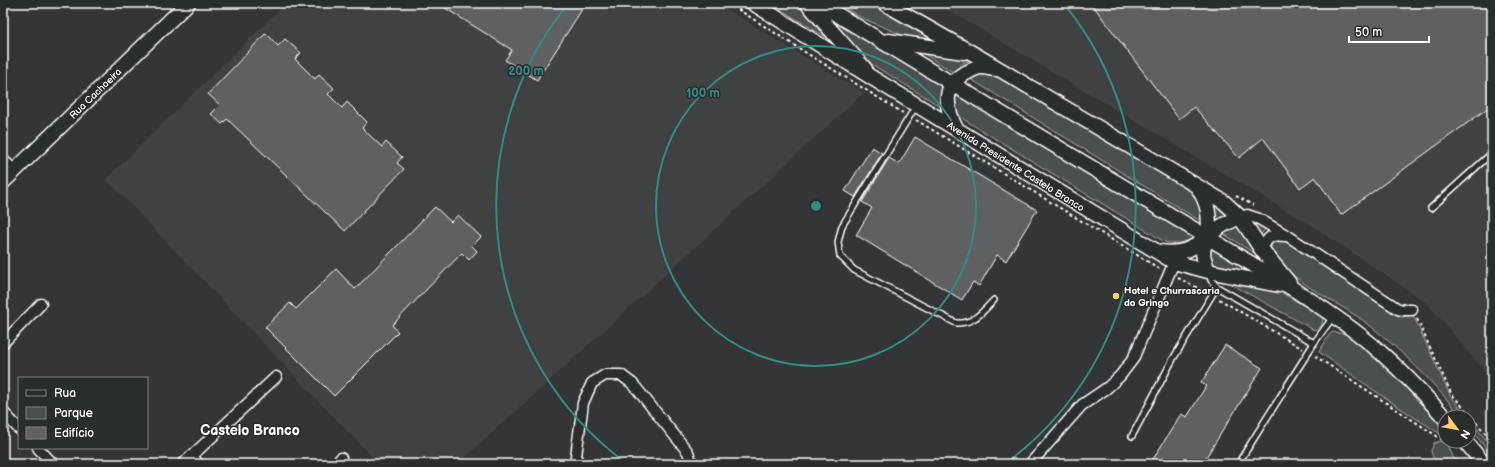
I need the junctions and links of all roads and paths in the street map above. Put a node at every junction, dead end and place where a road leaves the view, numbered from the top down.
1 (188, 3) edge
2 (753, 3) edge
3 (807, 3) edge
4 (818, 3) edge
5 (884, 3) edge
6 (881, 40) junction
7 (972, 53) junction
8 (1000, 70) junction
9 (874, 79) junction
10 (952, 84) junction
11 (916, 105) junction
12 (956, 129) junction
13 (1492, 153) edge
14 (3, 160) edge
15 (15, 171) junction
16 (3, 182) edge
17 (1197, 186) junction
18 (1431, 208) dead end
19 (1240, 217) junction
20 (1288, 236) junction
21 (1208, 238) junction
22 (1262, 250) junction
23 (1155, 251) junction
24 (1174, 262) junction
25 (1208, 271) junction
26 (1217, 287) junction
27 (1295, 290) junction
28 (994, 300) dead end
29 (41, 304) dead end
30 (1412, 310) dead end
31 (1334, 316) junction
32 (1314, 343) junction
33 (3, 344) edge
34 (276, 378) dead end
35 (1437, 409) edge
36 (3, 412) edge
37 (18, 428) edge
38 (1132, 436) dead end
39 (39, 449) edge
40 (1472, 449) edge
41 (191, 456) junction
42 (1241, 459) dead end
43 (53, 464) edge
44 (183, 464) edge
45 (199, 464) edge
46 (575, 464) edge
47 (692, 464) edge
48 (1030, 464) edge
49 (1484, 464) edge

1 - 15 main road, Rua Cachoeira
2 - 9 main road, Avenida Presidente Castelo Branco
3 - 9 main road
4 - 6 main road, Avenida Presidente Castelo Branco
5 - 7 main road, Avenida Presidente Castelo Branco
6 - 7 main road
6 - 10 main road, Avenida Presidente Castelo Branco
7 - 8 main road, Avenida Presidente Castelo Branco
8 - 10 main road
8 - 17 main road, Avenida Presidente Castelo Branco
9 - 11 main road, Avenida Presidente Castelo Branco
10 - 12 main road
10 - 21 main road, Avenida Presidente Castelo Branco
11 - 12 main road, Avenida Presidente Castelo Branco
11 - 28 lane
12 - 23 main road, Avenida Presidente Castelo Branco
13 - 18 lane
14 - 15 street
15 - 16 main road, Rua Cachoeira
17 - 19 main road, Avenida Presidente Castelo Branco
17 - 21 main road
19 - 20 street
19 - 21 main road
19 - 22 main road, Avenida Presidente Castelo Branco
20 - 22 street
20 - 30 street
21 - 23 main road
21 - 25 main road
21 - 27 main road, Avenida Presidente Castelo Branco
22 - 27 main road, Avenida Presidente Castelo Branco
23 - 24 main road, Avenida Presidente Castelo Branco
24 - 25 main road, Avenida Presidente Castelo Branco
24 - 48 street
25 - 26 lane
25 - 27 main road, Avenida Presidente Castelo Branco
26 - 32 lane
26 - 38 lane
27 - 31 main road, Avenida Presidente Castelo Branco
29 - 33 street
31 - 32 lane
31 - 35 main road, Avenida Presidente Castelo Branco
32 - 42 lane
34 - 41 street
36 - 37 street
39 - 43 street
40 - 49 main road
41 - 44 street
41 - 45 street
46 - 47 street

